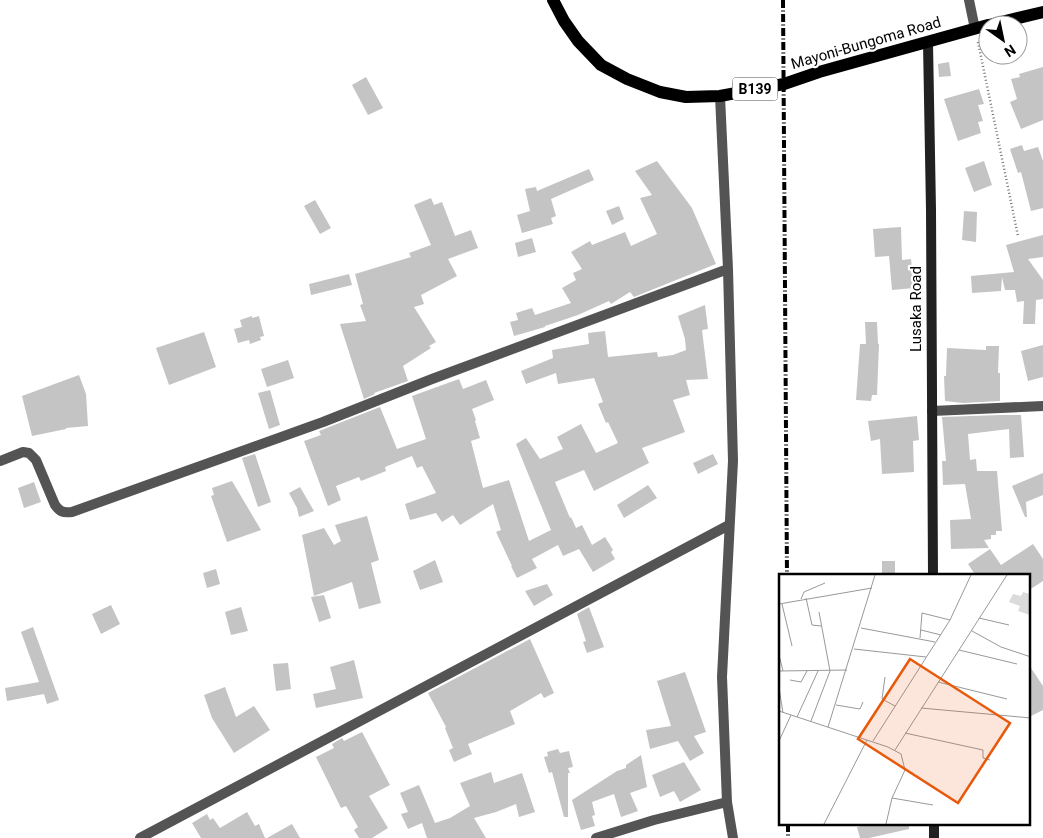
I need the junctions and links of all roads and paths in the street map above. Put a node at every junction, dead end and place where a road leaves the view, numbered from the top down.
1 (553, 0) edge
2 (969, 0) edge
3 (1043, 12) edge
4 (1028, 16) edge
5 (978, 28) edge
6 (975, 29) junction
7 (928, 43) junction
8 (720, 96) junction
9 (1018, 236) dead end
10 (728, 269) junction
11 (1043, 406) edge
12 (932, 411) junction
13 (0, 461) edge
14 (729, 525) junction
15 (933, 574) edge
16 (727, 802) junction
17 (140, 838) edge
18 (596, 838) edge
19 (733, 838) edge

1 - 8 main road, Mayoni-Bungoma Road / B139
2 - 6 street
3 - 4 main road, Mayoni-Bungoma Road / B139
5 - 6 main road, Mayoni-Bungoma Road / B139
6 - 7 main road, Mayoni-Bungoma Road / B139
6 - 9 path
7 - 8 main road, Mayoni-Bungoma Road / B139
7 - 12 street, Lusaka Road
8 - 10 street
10 - 13 street
10 - 14 street
11 - 12 street
12 - 15 street, Lusaka Road
14 - 16 street
14 - 17 street
16 - 18 street
16 - 19 street

